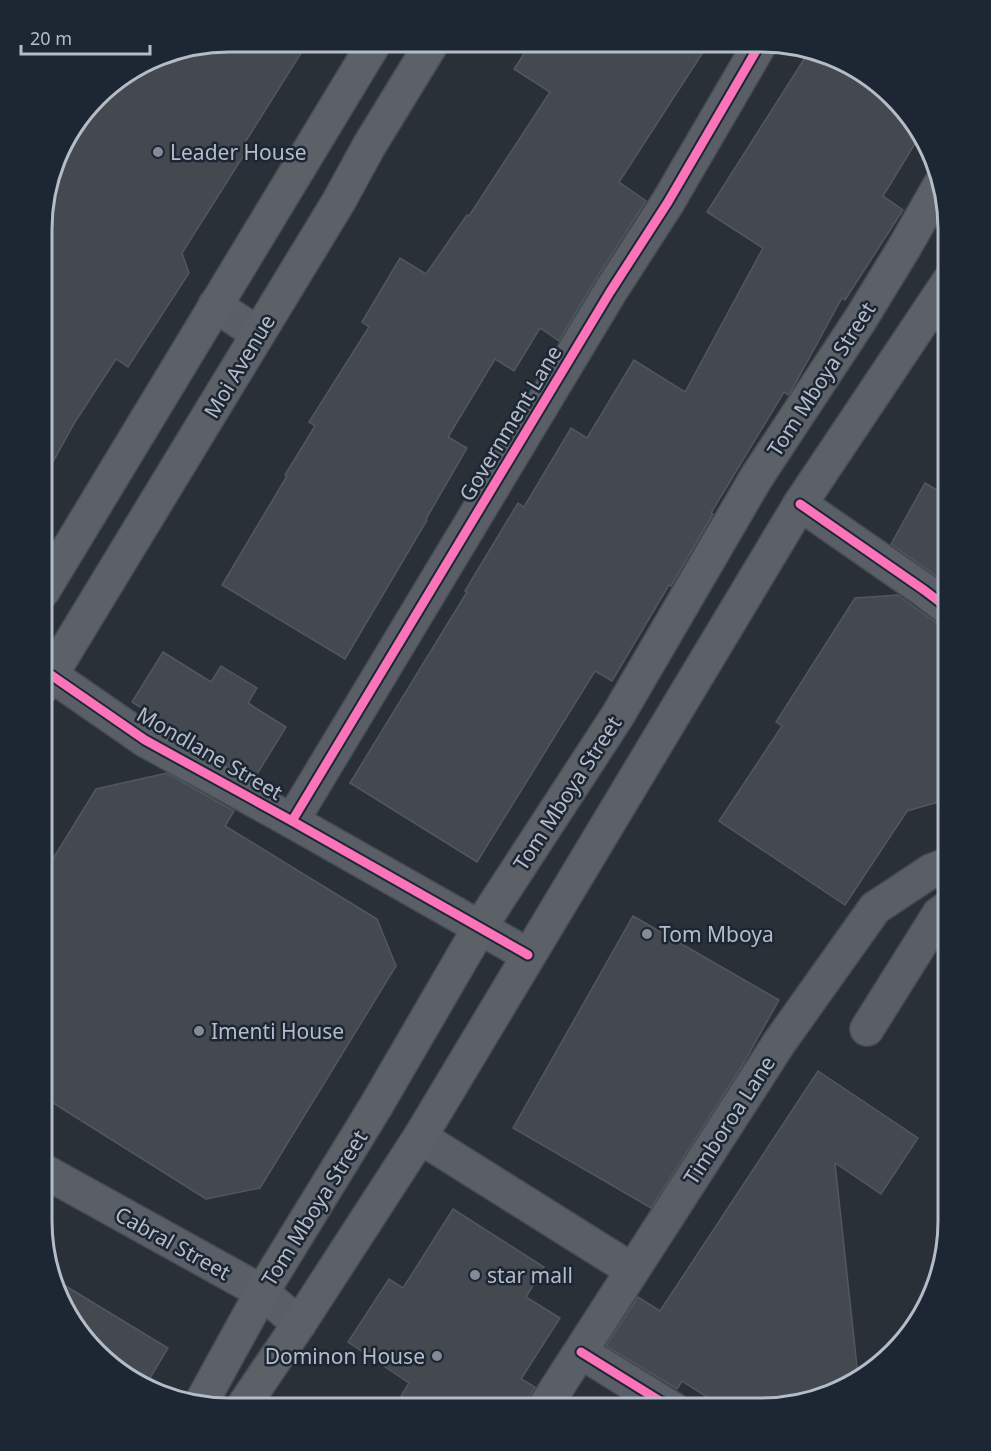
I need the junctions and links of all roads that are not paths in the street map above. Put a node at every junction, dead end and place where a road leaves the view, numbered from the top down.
1 (755, 52) edge
2 (368, 53) edge
3 (426, 53) edge
4 (935, 194) edge
5 (938, 297) edge
6 (215, 305) junction
7 (258, 334) junction
8 (800, 504) junction
9 (52, 576) edge
10 (938, 601) edge
11 (52, 666) edge
12 (52, 680) edge
13 (292, 821) junction
14 (938, 868) edge
15 (938, 916) edge
16 (480, 927) junction
17 (528, 955) junction
18 (867, 1029) dead end
19 (420, 1137) junction
20 (52, 1176) edge
21 (632, 1270) junction
22 (262, 1292) junction
23 (299, 1324) junction
24 (580, 1352) junction
25 (205, 1396) edge
26 (249, 1398) edge
27 (550, 1398) edge
28 (655, 1398) edge

1 - 13 street, Government Lane
2 - 6 main road
3 - 7 main road, Moi Avenue
4 - 16 main road, Tom Mboya Street
5 - 8 main road
6 - 7 street
6 - 9 main road
7 - 11 main road, Moi Avenue
8 - 10 street
8 - 17 main road
12 - 13 street, Mondlane Street
13 - 16 street, Mondlane Street
14 - 21 street, Timboroa Lane
15 - 18 street
16 - 17 street, Mondlane Street
16 - 22 main road, Tom Mboya Street
17 - 19 main road
19 - 21 street
19 - 23 main road
20 - 22 street, Cabral Street
21 - 24 street, Timboroa Lane
22 - 23 street, Cabral Street
22 - 25 main road, Tom Mboya Street
23 - 26 main road
24 - 27 street, Timboroa Lane
24 - 28 street

